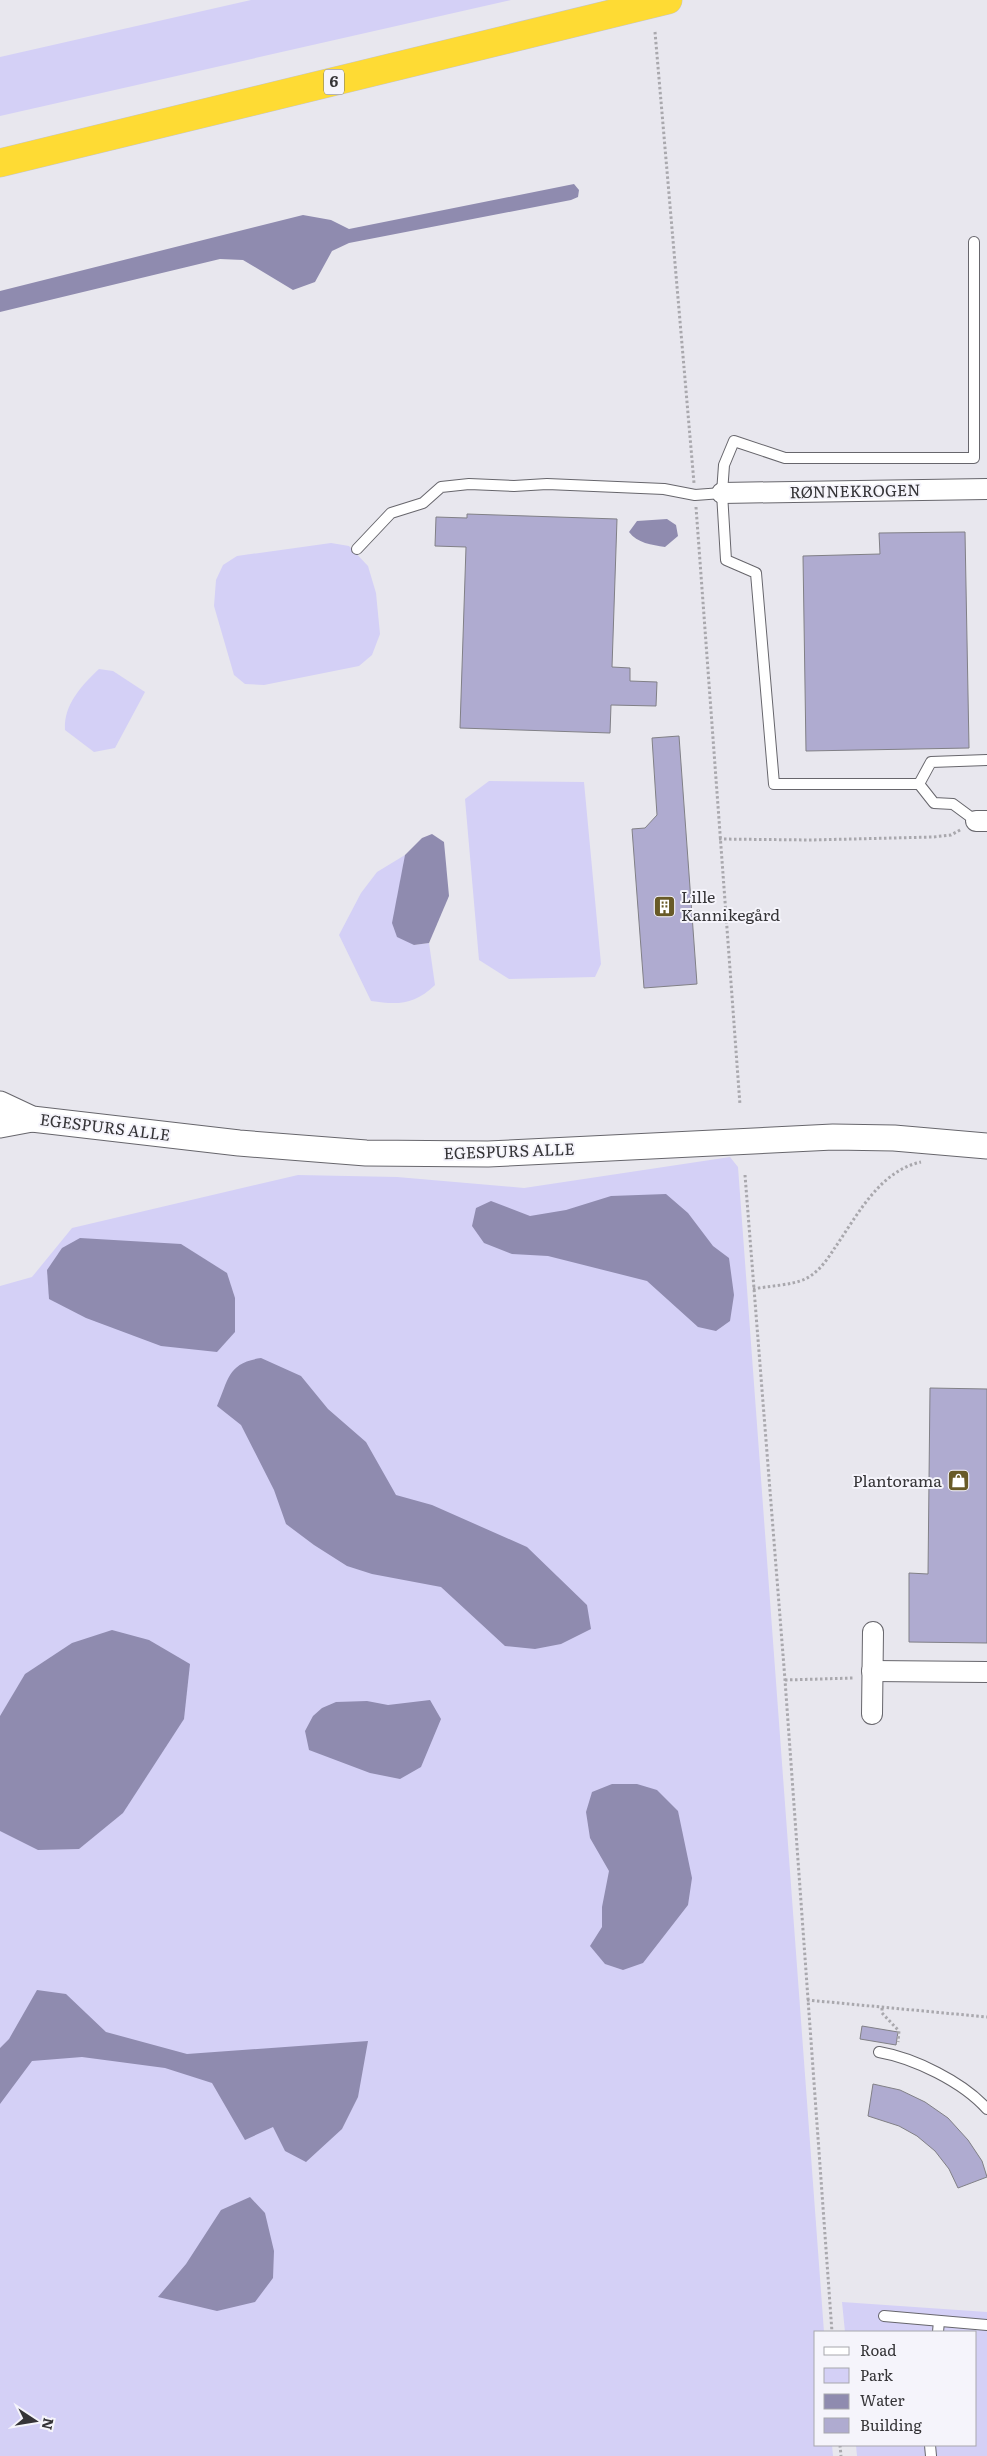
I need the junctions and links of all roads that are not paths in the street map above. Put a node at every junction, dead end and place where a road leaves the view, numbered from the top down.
1 (668, 0) edge
2 (0, 163) edge
3 (974, 242) dead end
4 (987, 489) edge
5 (722, 493) junction
6 (357, 549) dead end
7 (987, 760) edge
8 (918, 784) junction
9 (981, 821) edge
10 (0, 1104) edge
11 (32, 1118) junction
12 (0, 1125) edge
13 (987, 1146) edge
14 (873, 1632) dead end
15 (872, 1671) junction
16 (987, 1672) edge
17 (872, 1714) dead end
18 (879, 2052) dead end
19 (987, 2109) edge
20 (884, 2316) dead end
21 (939, 2321) junction
22 (987, 2325) edge
23 (938, 2331) edge

1 - 2 highway, 6
3 - 5 lane
4 - 5 street, RØNNEKROGEN
5 - 6 lane
5 - 8 lane
7 - 8 lane
8 - 9 lane
10 - 11 street, EGESPURS ALLE
11 - 12 street, EGESPURS ALLE
11 - 13 street, EGESPURS ALLE
14 - 15 street
15 - 16 street
15 - 17 street
18 - 19 lane
20 - 21 lane
21 - 22 lane
21 - 23 lane

